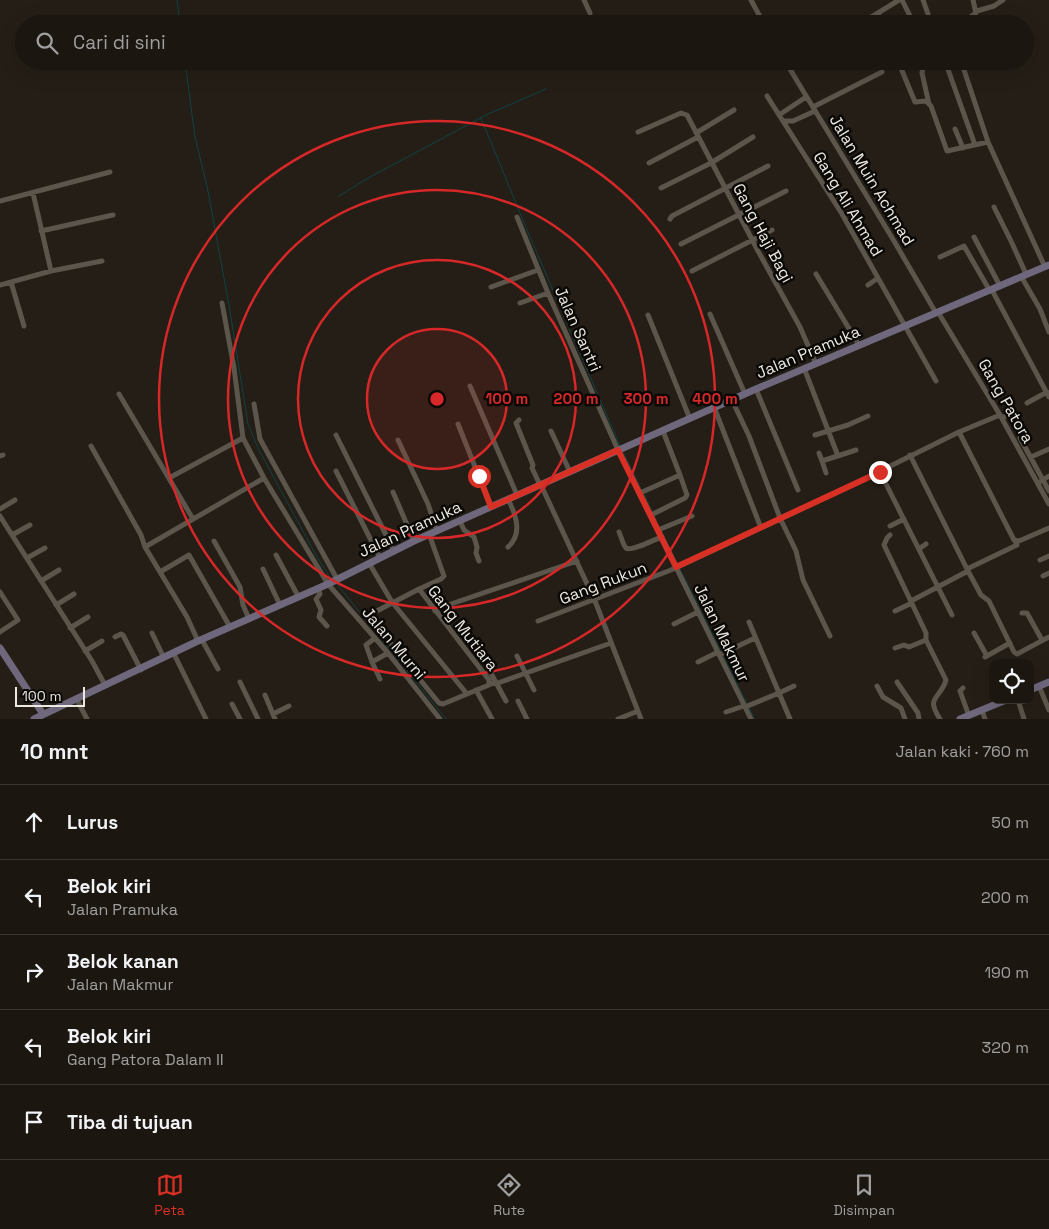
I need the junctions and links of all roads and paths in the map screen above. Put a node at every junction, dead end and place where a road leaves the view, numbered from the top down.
1 (584, 0) edge
2 (750, 0) edge
3 (901, 0) edge
4 (922, 0) edge
5 (973, 0) edge
6 (1003, 0) edge
7 (977, 12) junction
8 (590, 13) dead end
9 (878, 13) edge
10 (928, 14) dead end
11 (759, 15) edge
12 (909, 15) edge
13 (975, 15) edge
14 (790, 70) edge
15 (902, 70) edge
16 (923, 70) edge
17 (948, 70) edge
18 (964, 70) edge
19 (882, 72) dead end
20 (767, 96) dead end
21 (806, 97) junction
22 (930, 104) junction
23 (814, 109) junction
24 (734, 110) dead end
25 (779, 115) junction
26 (783, 121) junction
27 (955, 128) dead end
28 (638, 132) dead end
29 (697, 135) junction
30 (753, 137) dead end
31 (988, 142) junction
32 (976, 145) junction
33 (963, 148) junction
34 (711, 162) junction
35 (648, 163) dead end
36 (768, 166) dead end
37 (110, 172) dead end
38 (661, 188) dead end
39 (725, 189) junction
40 (786, 191) dead end
41 (32, 192) junction
42 (0, 201) edge
43 (994, 207) dead end
44 (113, 215) dead end
45 (739, 216) junction
46 (517, 217) dead end
47 (670, 218) dead end
48 (772, 230) dead end
49 (41, 232) junction
50 (974, 237) dead end
51 (752, 240) junction
52 (681, 244) dead end
53 (940, 257) dead end
54 (102, 261) dead end
55 (1047, 266) edge
56 (538, 270) junction
57 (51, 271) junction
58 (692, 271) dead end
59 (816, 274) dead end
60 (1024, 275) junction
61 (878, 278) junction
62 (11, 282) junction
63 (868, 284) dead end
64 (0, 285) edge
65 (1000, 286) junction
66 (490, 287) dead end
67 (991, 290) junction
68 (548, 293) junction
69 (520, 303) dead end
70 (222, 304) dead end
71 (937, 313) junction
72 (710, 314) dead end
73 (648, 315) dead end
74 (24, 326) dead end
75 (906, 326) junction
76 (1049, 332) edge
77 (859, 345) junction
78 (816, 364) junction
79 (804, 368) junction
80 (936, 381) dead end
81 (470, 386) dead end
82 (756, 389) junction
83 (1047, 390) edge
84 (119, 394) dead end
85 (745, 394) junction
86 (732, 400) junction
87 (254, 404) dead end
88 (1026, 404) dead end
89 (714, 407) junction
90 (1013, 412) dead end
91 (868, 416) dead end
92 (1001, 417) junction
93 (690, 419) junction
94 (519, 420) dead end
95 (458, 424) dead end
96 (551, 431) dead end
97 (663, 431) junction
98 (828, 431) junction
99 (959, 432) junction
100 (336, 435) dead end
101 (815, 435) dead end
102 (243, 438) junction
103 (1020, 438) dead end
104 (398, 440) dead end
105 (91, 446) dead end
106 (1049, 449) edge
107 (618, 450) junction
108 (856, 450) dead end
109 (1024, 452) junction
110 (818, 453) dead end
111 (910, 455) junction
112 (838, 456) junction
113 (1030, 460) junction
114 (822, 461) junction
115 (336, 471) dead end
116 (570, 472) junction
117 (880, 472) junction
118 (826, 474) dead end
119 (680, 475) junction
120 (1049, 476) edge
121 (168, 478) junction
122 (264, 478) junction
123 (1040, 481) junction
124 (541, 485) junction
125 (798, 490) dead end
126 (1049, 491) edge
127 (393, 492) dead end
128 (641, 492) junction
129 (517, 496) junction
130 (1047, 496) edge
131 (508, 499) junction
132 (15, 500) dead end
133 (1049, 504) edge
134 (491, 507) junction
135 (0, 509) edge
136 (653, 514) junction
137 (0, 516) edge
138 (692, 516) dead end
139 (780, 518) junction
140 (193, 519) junction
141 (904, 519) junction
142 (460, 521) junction
143 (6, 525) junction
144 (30, 525) dead end
145 (890, 526) dead end
146 (761, 528) junction
147 (1049, 528) edge
148 (0, 529) edge
149 (660, 530) junction
150 (436, 531) junction
151 (619, 532) dead end
152 (12, 534) junction
153 (429, 534) junction
154 (890, 536) dead end
155 (662, 537) junction
156 (214, 541) dead end
157 (414, 541) junction
158 (1015, 541) junction
159 (926, 544) dead end
160 (145, 547) junction
161 (508, 547) dead end
162 (45, 548) dead end
163 (919, 549) junction
164 (394, 551) junction
165 (276, 555) dead end
166 (1049, 556) edge
167 (27, 558) junction
168 (380, 558) junction
169 (479, 560) dead end
170 (1040, 560) dead end
171 (577, 561) junction
172 (369, 563) junction
173 (678, 566) junction
174 (263, 569) dead end
175 (59, 570) dead end
176 (968, 570) junction
177 (160, 572) junction
178 (1049, 573) edge
179 (1043, 576) dead end
180 (337, 579) junction
181 (41, 580) junction
182 (328, 584) junction
183 (938, 586) junction
184 (318, 588) junction
185 (419, 589) junction
186 (0, 592) edge
187 (74, 594) dead end
188 (298, 596) junction
189 (594, 601) junction
190 (392, 602) junction
191 (911, 602) junction
192 (56, 605) junction
193 (280, 605) junction
194 (435, 611) junction
195 (895, 611) dead end
196 (698, 612) junction
197 (1022, 612) dead end
198 (952, 615) dead end
199 (88, 617) dead end
200 (249, 619) junction
201 (538, 621) dead end
202 (749, 622) dead end
203 (674, 624) dead end
204 (327, 626) dead end
205 (230, 627) junction
206 (70, 628) junction
207 (0, 632) edge
208 (152, 633) dead end
209 (974, 633) dead end
210 (830, 636) dead end
211 (115, 637) dead end
212 (1049, 637) edge
213 (375, 638) junction
214 (755, 638) junction
215 (926, 638) junction
216 (200, 640) junction
217 (1042, 640) junction
218 (102, 641) dead end
219 (1010, 643) junction
220 (611, 644) junction
221 (0, 648) edge
222 (895, 648) dead end
223 (85, 651) junction
224 (388, 653) junction
225 (720, 653) junction
226 (174, 654) junction
227 (517, 656) dead end
228 (164, 658) junction
229 (372, 662) junction
230 (698, 662) dead end
231 (488, 666) dead end
232 (141, 670) junction
233 (218, 670) dead end
234 (526, 673) junction
235 (380, 678) dead end
236 (240, 682) dead end
237 (897, 682) dead end
238 (1049, 682) edge
239 (498, 683) junction
240 (490, 684) junction
241 (105, 685) junction
242 (794, 686) dead end
243 (1039, 686) junction
244 (963, 688) dead end
245 (1034, 688) edge
246 (476, 690) junction
247 (534, 690) dead end
248 (878, 691) dead end
249 (779, 693) junction
250 (467, 694) junction
251 (264, 695) dead end
252 (76, 698) junction
253 (506, 701) dead end
254 (518, 701) dead end
255 (232, 704) dead end
256 (996, 704) edge
257 (1019, 704) edge
258 (289, 706) dead end
259 (436, 706) junction
260 (747, 706) junction
261 (982, 710) junction
262 (1049, 710) edge
263 (638, 711) junction
264 (726, 712) dead end
265 (44, 716) edge
266 (274, 716) edge
267 (969, 716) junction
268 (34, 719) edge
269 (88, 719) edge
270 (206, 719) edge
271 (240, 719) edge
272 (258, 719) edge
273 (440, 719) edge
274 (492, 719) edge
275 (527, 719) edge
276 (618, 719) edge
277 (641, 719) edge
278 (751, 719) edge
279 (790, 719) edge
280 (905, 719) edge
281 (919, 719) edge
282 (940, 719) edge
283 (960, 719) edge
284 (985, 719) edge
285 (1024, 719) edge

1 - 8 street
2 - 11 street
3 - 9 street
3 - 12 street
4 - 10 street
5 - 7 street
6 - 7 street
7 - 13 street
14 - 21 street, Jalan Muin Achmad
15 - 22 street
16 - 22 street
17 - 32 street
18 - 31 street
19 - 23 street
20 - 25 street, Gang Ali Ahmad
21 - 23 street, Jalan Muin Achmad
21 - 25 street
22 - 33 street
23 - 26 street
23 - 71 street, Jalan Muin Achmad
24 - 29 street
25 - 26 street, Gang Ali Ahmad
26 - 61 street, Gang Ali Ahmad
27 - 33 street
28 - 29 street, Gang Haji Bagi
29 - 34 street, Gang Haji Bagi
29 - 35 street
30 - 34 street
31 - 32 street
31 - 55 street
32 - 33 street
34 - 38 street
34 - 39 street, Gang Haji Bagi
36 - 39 street
37 - 41 street
39 - 45 street, Gang Haji Bagi
39 - 47 street
40 - 45 street
41 - 42 street
41 - 49 street
43 - 60 street
44 - 49 street
45 - 51 street, Gang Haji Bagi
45 - 52 street
46 - 56 street, Jalan Santri
48 - 51 street
49 - 57 street
50 - 65 street
51 - 58 street
51 - 78 street, Gang Haji Bagi
53 - 67 street
54 - 57 street
55 - 60 street, Jalan Pramuka
56 - 66 street
56 - 68 street, Jalan Santri
57 - 62 street
59 - 77 street
60 - 65 street, Jalan Pramuka
60 - 76 street
61 - 63 street
61 - 75 street, Gang Ali Ahmad
62 - 64 street
62 - 74 street
65 - 67 street, Jalan Pramuka
67 - 71 street, Jalan Pramuka
67 - 83 street
68 - 69 street
68 - 107 street, Jalan Santri
70 - 102 street
71 - 75 street, Jalan Pramuka
71 - 92 street, Gang Patora
72 - 85 street
73 - 93 street
75 - 77 street, Jalan Pramuka
75 - 80 street, Gang Ali Ahmad
77 - 78 street, Jalan Pramuka
78 - 79 street, Jalan Pramuka
79 - 82 street, Jalan Pramuka
79 - 98 street
81 - 129 street
82 - 85 street, Jalan Pramuka
82 - 125 street
83 - 88 street
84 - 121 street
85 - 86 street, Jalan Pramuka
86 - 89 street, Jalan Pramuka
86 - 139 street
87 - 180 street
89 - 93 street, Jalan Pramuka
89 - 146 street
90 - 92 street, Gang Rukun
91 - 98 street
92 - 99 street, Gang Rukun
92 - 109 street, Gang Patora
93 - 97 street, Jalan Pramuka
94 - 124 street
95 - 134 street
96 - 116 street
97 - 107 street, Jalan Pramuka
97 - 119 street
98 - 101 street
98 - 112 street
99 - 111 street, Gang Rukun
99 - 158 street
100 - 164 street
102 - 121 street
102 - 122 street, Jalan Murni
103 - 109 street
104 - 150 street
105 - 160 street
106 - 113 street
107 - 116 street, Jalan Pramuka
107 - 128 street, Jalan Makmur
108 - 112 street
109 - 113 street, Gang Patora
110 - 114 street
111 - 117 street, Gang Rukun
111 - 176 street
112 - 114 street
113 - 123 street, Gang Patora
114 - 118 street
115 - 168 street
116 - 124 street, Jalan Pramuka
117 - 139 street, Gang Rukun
117 - 141 street
119 - 128 street
119 - 136 street
120 - 123 street
121 - 140 street
122 - 140 street
122 - 182 street, Jalan Murni
123 - 126 street
123 - 130 street, Gang Patora
124 - 129 street, Jalan Pramuka
124 - 171 street
127 - 157 street
128 - 136 street, Jalan Makmur
129 - 131 street, Jalan Pramuka
130 - 133 street, Gang Patora
131 - 134 street, Jalan Pramuka
131 - 161 street
132 - 135 street
134 - 142 street, Jalan Pramuka
136 - 149 street, Jalan Makmur
137 - 143 street
138 - 149 street
139 - 146 street, Gang Rukun
139 - 210 street
140 - 160 street
141 - 145 street
141 - 163 street
142 - 150 street, Jalan Pramuka
142 - 169 street
143 - 148 street
143 - 152 street
144 - 152 street
146 - 173 street, Gang Rukun
147 - 158 street
149 - 155 street, Jalan Makmur
150 - 153 street, Jalan Pramuka
151 - 155 street
152 - 167 street
153 - 157 street, Jalan Pramuka
153 - 185 street
154 - 191 street
155 - 173 street, Jalan Makmur
156 - 200 street
157 - 164 street, Jalan Pramuka
158 - 176 street
159 - 163 street
160 - 177 street
162 - 167 street
163 - 183 street
164 - 168 street, Jalan Pramuka
165 - 188 street
166 - 170 street
167 - 181 street
168 - 172 street, Jalan Pramuka
171 - 189 street
171 - 194 street
172 - 180 street, Jalan Pramuka
172 - 190 street
173 - 189 street, Gang Rukun
173 - 196 street, Jalan Makmur
174 - 193 street
175 - 181 street
176 - 183 street
176 - 219 street
177 - 205 street
177 - 216 street
178 - 179 street
180 - 182 street, Jalan Pramuka
181 - 192 street
182 - 184 street, Jalan Pramuka
182 - 213 street, Jalan Murni
183 - 191 street
183 - 198 street
184 - 188 street, Jalan Pramuka
184 - 204 street
185 - 190 street, Gang Mutiara
185 - 194 street, Gang Mutiara
186 - 207 street
187 - 192 street
188 - 193 street, Jalan Pramuka
189 - 201 street, Gang Rukun
189 - 220 street
190 - 250 street
190 - 259 street, Gang Mutiara
191 - 195 street
191 - 215 street
192 - 206 street
193 - 200 street, Jalan Pramuka
194 - 240 street, Gang Mutiara
196 - 203 street
196 - 225 street, Jalan Makmur
197 - 217 street
199 - 206 street
200 - 205 street, Jalan Pramuka
202 - 214 street
205 - 216 street, Jalan Pramuka
206 - 223 street
208 - 228 street
209 - 219 street
211 - 232 street
212 - 217 street
213 - 224 street, Jalan Murni
213 - 229 street
214 - 225 street
214 - 249 street
215 - 222 street
215 - 282 street
216 - 226 street, Jalan Pramuka
216 - 233 street
217 - 219 street
218 - 223 street
220 - 234 street
220 - 263 street
221 - 265 street
223 - 241 street
224 - 229 street
224 - 259 street, Jalan Murni
225 - 230 street
225 - 260 street, Jalan Makmur
226 - 228 street, Jalan Pramuka
226 - 270 street
227 - 234 street
228 - 232 street, Jalan Pramuka
229 - 235 street
231 - 239 street
232 - 241 street, Jalan Pramuka
234 - 239 street
234 - 247 street
236 - 272 street
237 - 281 street
238 - 243 street
239 - 240 street
239 - 253 street
240 - 246 street, Gang Mutiara
241 - 252 street, Jalan Pramuka
242 - 249 street
243 - 245 street
243 - 262 street
244 - 267 street
246 - 250 street, Gang Mutiara
246 - 274 street
248 - 280 street
249 - 260 street
249 - 279 street
250 - 259 street, Gang Mutiara
251 - 266 street
252 - 265 street, Jalan Pramuka
252 - 269 street
254 - 275 street
255 - 271 street
256 - 261 street
257 - 285 street
258 - 266 street
259 - 273 street, Jalan Murni
260 - 264 street
260 - 278 street, Jalan Makmur
261 - 267 street
261 - 284 street
263 - 276 street
263 - 277 street
265 - 268 street, Jalan Pramuka
267 - 283 street

